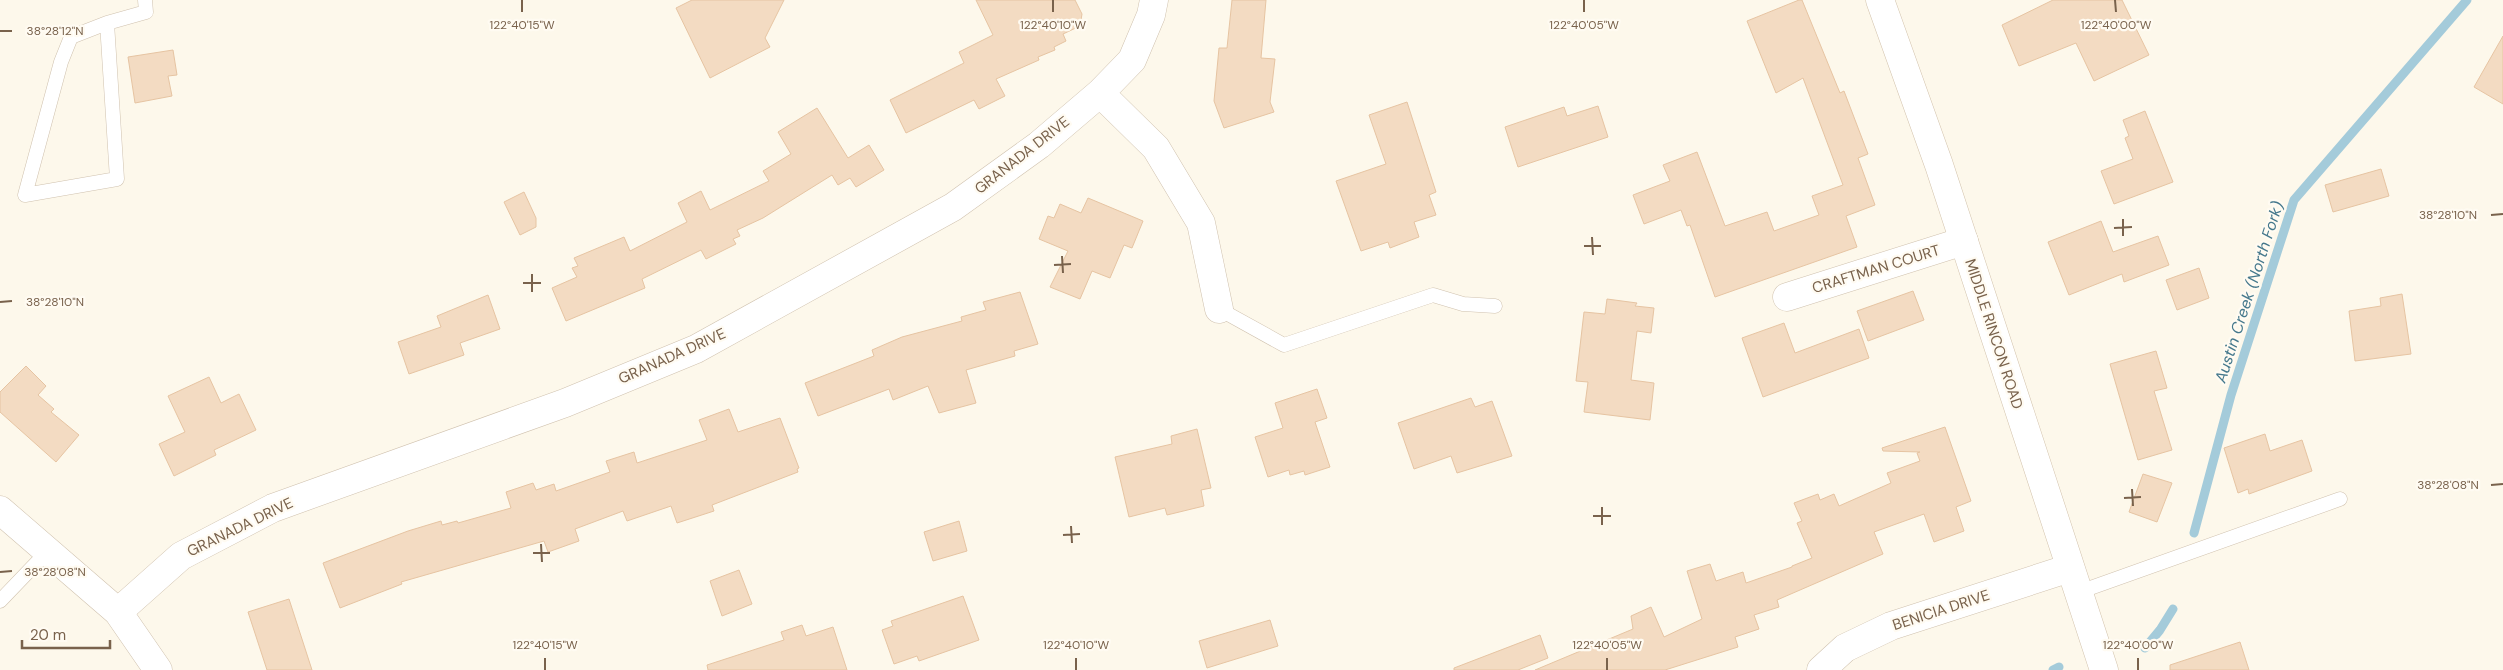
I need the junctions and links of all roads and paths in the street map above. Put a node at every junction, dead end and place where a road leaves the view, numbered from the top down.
1 (145, 0) edge
2 (1154, 0) edge
3 (1880, 0) edge
4 (107, 23) junction
5 (1100, 93) junction
6 (1964, 241) junction
7 (1787, 297) dead end
8 (1495, 306) dead end
9 (1219, 309) joint
10 (2340, 499) dead end
11 (0, 510) edge
12 (47, 552) junction
13 (2074, 580) junction
14 (0, 601) edge
15 (118, 612) junction
16 (158, 670) edge
17 (1821, 670) edge
18 (2104, 670) edge

1 - 4 lane
2 - 5 street, GRANADA DRIVE
3 - 6 street, MIDDLE RINCON ROAD
4 - 4 lane
5 - 9 street
5 - 15 street, GRANADA DRIVE
6 - 7 street, CRAFTMAN COURT
6 - 13 street, MIDDLE RINCON ROAD
8 - 9 lane
10 - 13 lane
11 - 12 street
12 - 14 lane
12 - 15 street
13 - 17 street, BENICIA DRIVE
13 - 18 street, MIDDLE RINCON ROAD
15 - 16 street

